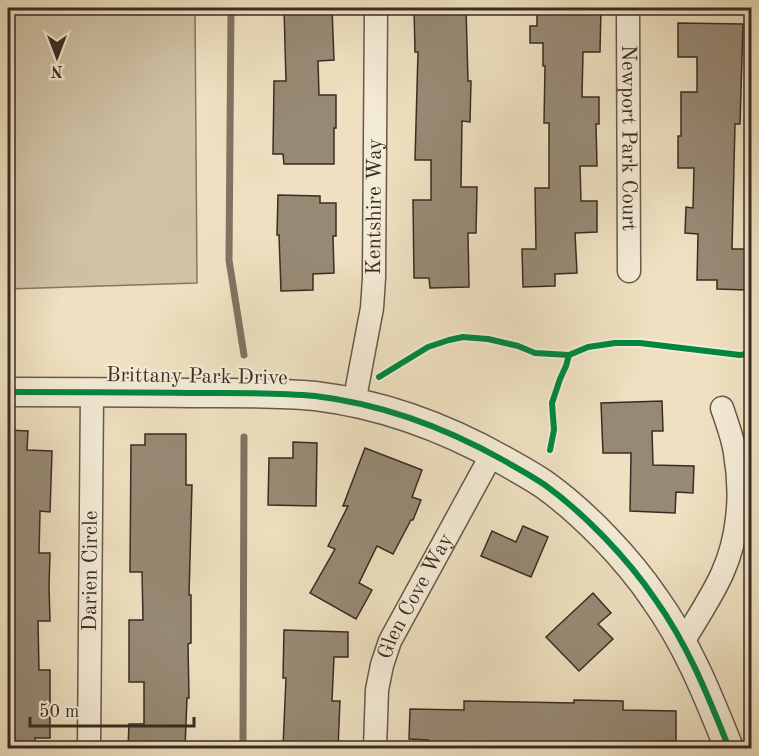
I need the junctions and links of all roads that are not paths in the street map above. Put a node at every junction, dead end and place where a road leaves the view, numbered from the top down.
1 (376, 8) edge
2 (628, 8) edge
3 (629, 271) dead end
4 (8, 392) edge
5 (92, 392) junction
6 (354, 403) junction
7 (722, 408) dead end
8 (492, 454) junction
9 (683, 642) junction
10 (89, 748) edge
11 (375, 748) edge
12 (729, 748) edge

1 - 6 street, Kentshire Way
2 - 3 street, Newport Park Court
4 - 5 street, Brittany Park Drive
5 - 6 street, Brittany Park Drive
5 - 10 street, Darien Circle
6 - 8 street, Brittany Park Drive
7 - 9 street
8 - 9 street, Brittany Park Drive
8 - 11 street, Glen Cove Way
9 - 12 street, Brittany Park Drive

